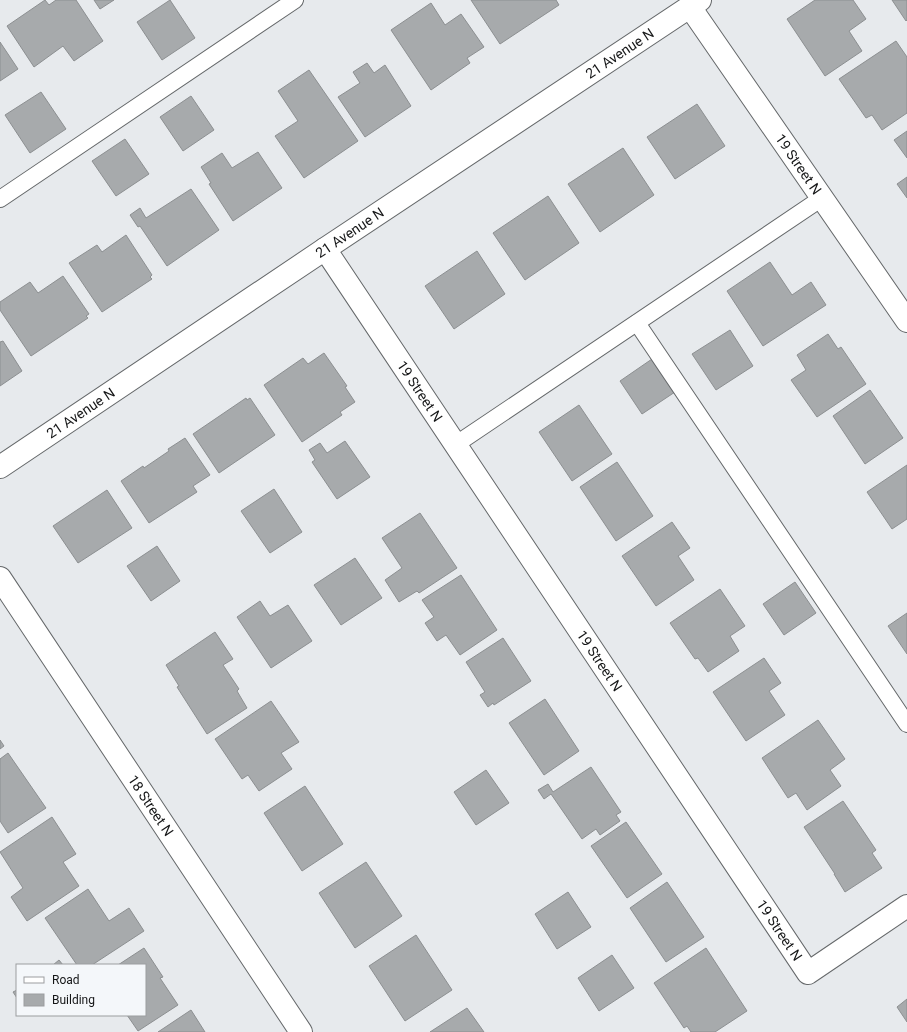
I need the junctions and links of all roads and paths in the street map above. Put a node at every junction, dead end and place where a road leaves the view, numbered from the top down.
1 (295, 0) edge
2 (695, 3) edge
3 (822, 198) junction
4 (0, 199) edge
5 (325, 249) junction
6 (907, 321) edge
7 (637, 323) junction
8 (456, 444) junction
9 (0, 467) edge
10 (0, 578) edge
11 (907, 724) edge
12 (907, 906) edge
13 (301, 1032) edge

1 - 4 lane
2 - 3 street, 19 Street N
2 - 5 street, 21 Avenue N
3 - 6 street, 19 Street N
3 - 7 lane
5 - 8 street, 19 Street N
5 - 9 street, 21 Avenue N
7 - 8 lane
7 - 11 lane
8 - 12 street, 19 Street N
10 - 13 street, 18 Street N

